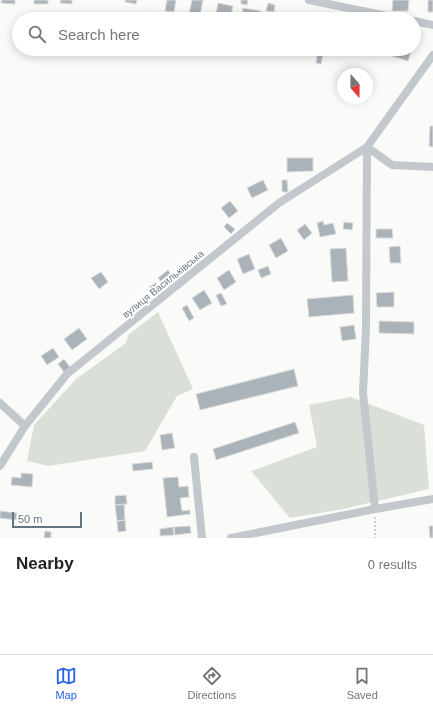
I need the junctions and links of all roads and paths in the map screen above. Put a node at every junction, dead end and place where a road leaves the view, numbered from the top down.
1 (309, 0) edge
2 (368, 12) edge
3 (421, 22) edge
4 (433, 25) edge
5 (433, 55) edge
6 (367, 147) junction
7 (433, 167) edge
8 (0, 404) edge
9 (25, 426) junction
10 (194, 457) dead end
11 (0, 466) edge
12 (433, 499) edge
13 (375, 509) junction
14 (202, 538) edge
15 (231, 538) edge
16 (375, 538) edge

1 - 2 street
3 - 4 street
5 - 6 street, вулиця Васильківська
6 - 7 street
6 - 9 street, вулиця Васильківська
6 - 13 street
8 - 9 street
9 - 11 street, вулиця Васильківська
10 - 14 street
12 - 13 street
13 - 15 street
13 - 16 path

